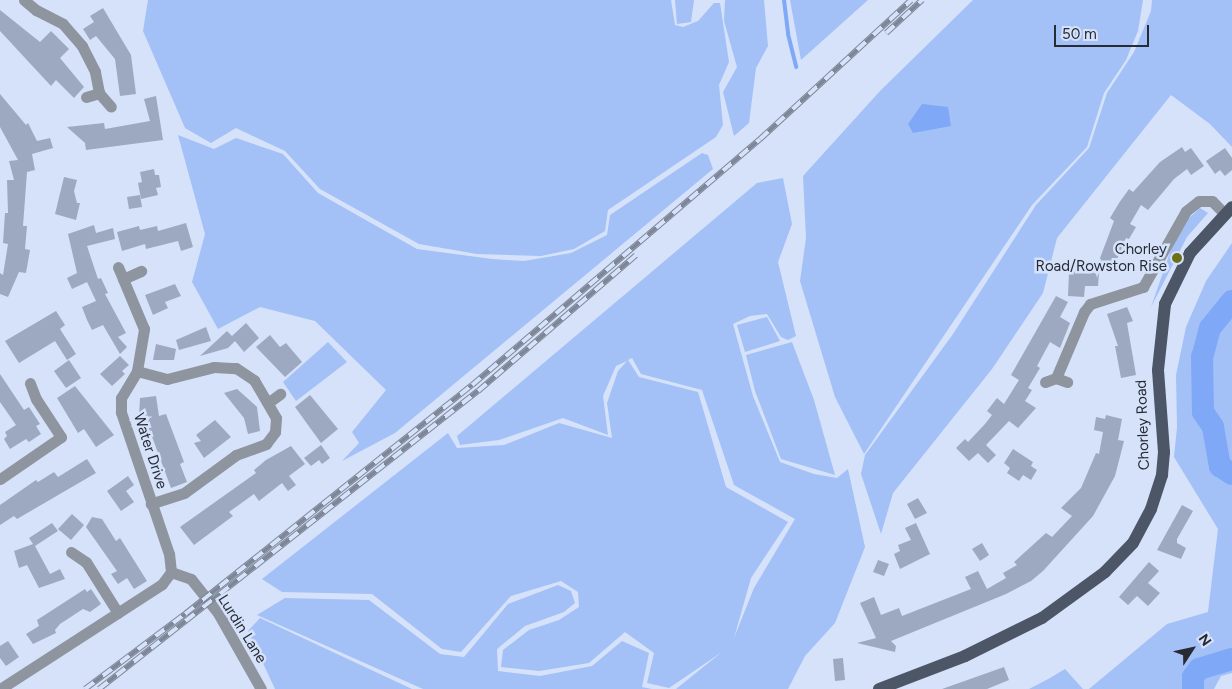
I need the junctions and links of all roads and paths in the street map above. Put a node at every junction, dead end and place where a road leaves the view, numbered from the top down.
1 (24, 0) edge
2 (99, 93) junction
3 (86, 97) dead end
4 (111, 107) dead end
5 (1228, 210) edge
6 (118, 267) dead end
7 (141, 271) dead end
8 (123, 279) junction
9 (137, 371) junction
10 (1056, 381) dead end
11 (30, 382) dead end
12 (280, 394) dead end
13 (269, 402) junction
14 (0, 479) edge
15 (152, 504) junction
16 (71, 552) dead end
17 (170, 572) junction
18 (118, 613) junction
19 (0, 689) edge
20 (261, 689) edge
21 (879, 689) edge

1 - 2 street
2 - 3 street
2 - 4 street
5 - 10 street
5 - 21 main road, Chorley Road
6 - 8 street, Water Drive
7 - 8 street
8 - 9 street, Water Drive
9 - 13 street
9 - 15 street, Water Drive
11 - 14 street
12 - 13 street
13 - 15 street
15 - 17 street, Water Drive
16 - 18 street
17 - 18 street
17 - 20 street, Lurdin Lane
18 - 19 street

